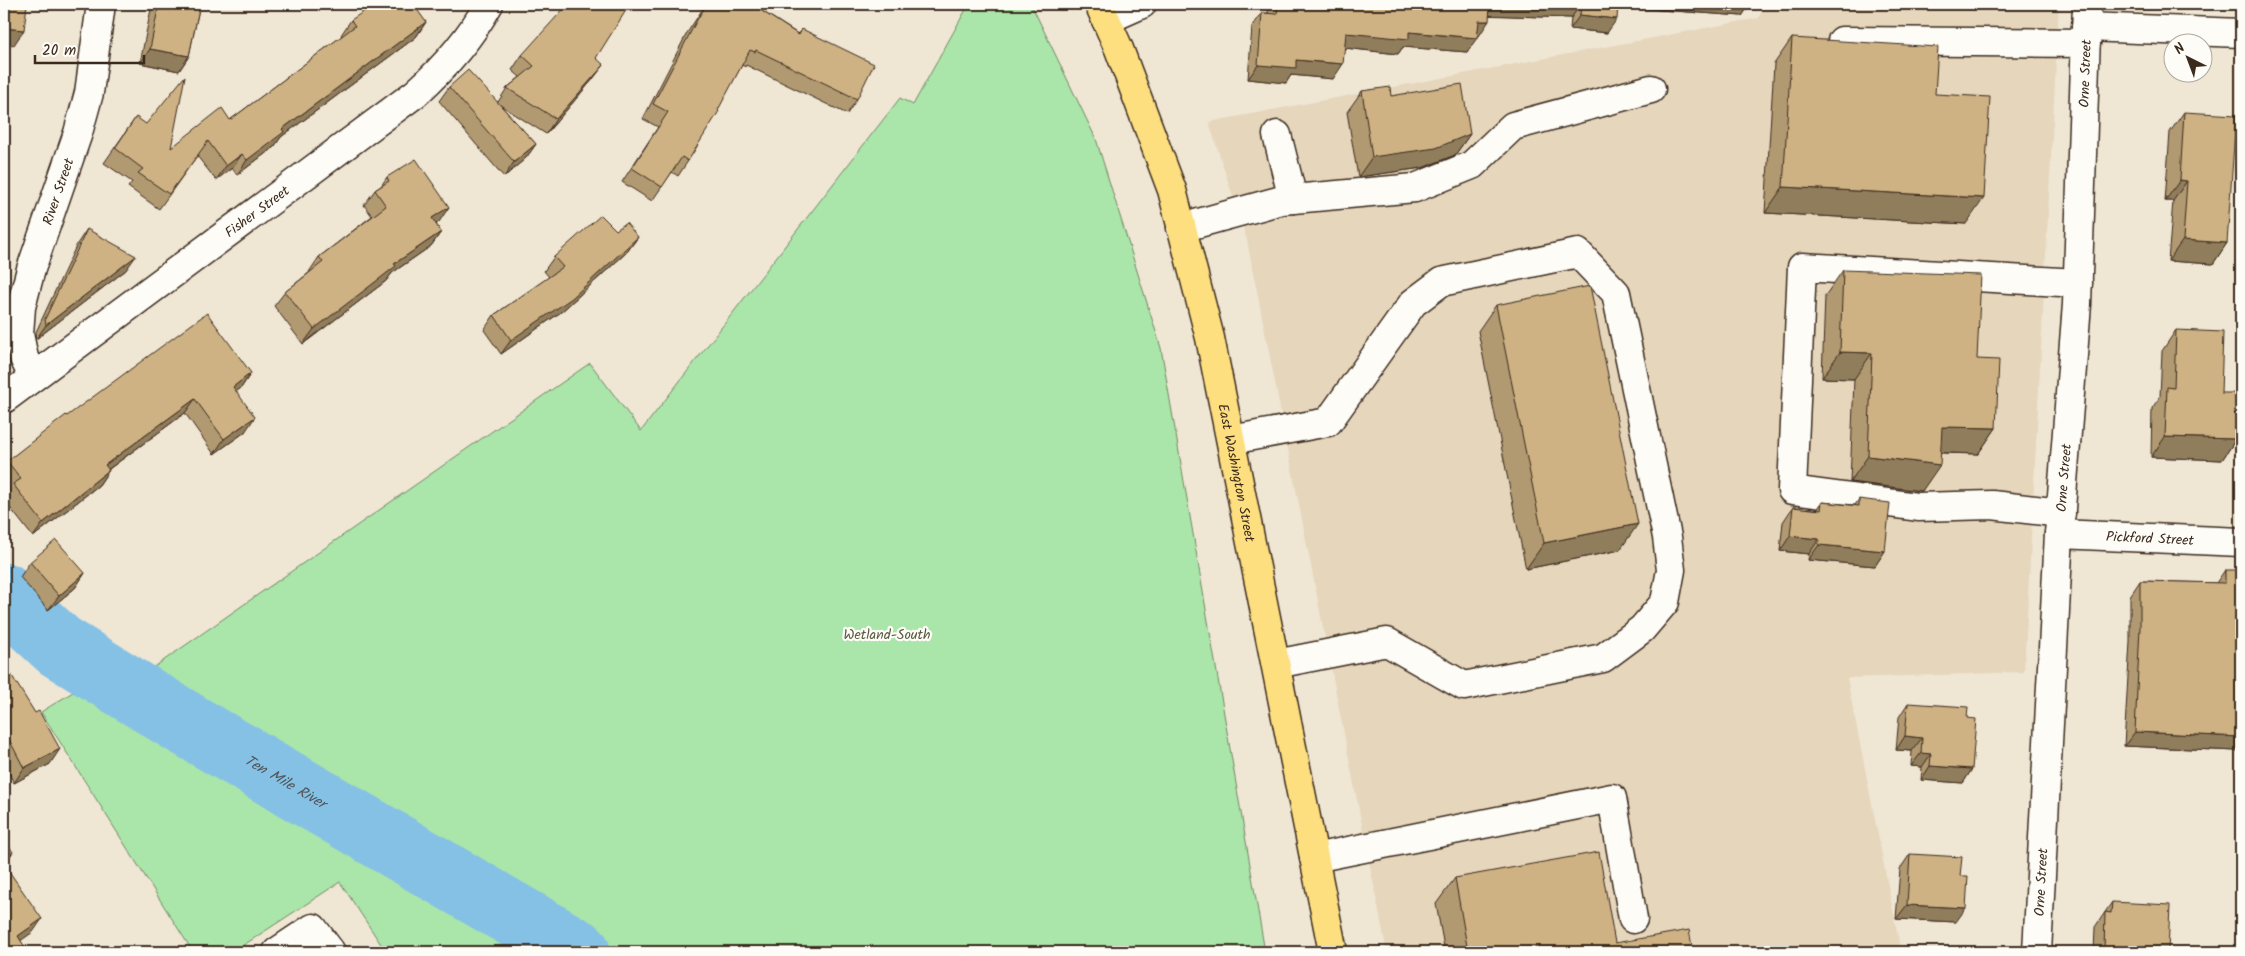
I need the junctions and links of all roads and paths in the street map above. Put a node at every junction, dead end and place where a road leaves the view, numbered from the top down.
1 (100, 4) edge
2 (489, 4) edge
3 (1142, 4) edge
4 (1103, 12) edge
5 (2086, 25) edge
6 (2241, 32) edge
7 (1842, 41) edge
8 (1651, 89) dead end
9 (1277, 135) dead end
10 (1293, 199) junction
11 (1181, 228) junction
12 (2078, 283) junction
13 (33, 377) junction
14 (4, 399) edge
15 (1231, 440) junction
16 (2060, 524) junction
17 (2241, 542) edge
18 (1276, 664) junction
19 (1314, 858) junction
20 (1633, 919) dead end
21 (277, 952) edge
22 (332, 952) edge
23 (1333, 952) edge
24 (2037, 952) edge

1 - 13 street, River Street
2 - 13 street, Fisher Street
3 - 4 street
4 - 11 main road, East Washington Street
5 - 6 street
5 - 7 street
5 - 12 street, Orne Street
8 - 10 street
9 - 10 street
10 - 11 street
11 - 15 main road, East Washington Street
12 - 16 street, Orne Street
12 - 16 street, Pickford Street
13 - 14 street, Fisher Street
15 - 18 main road, East Washington Street
15 - 18 street
16 - 17 street, Pickford Street
16 - 24 street, Orne Street
18 - 19 main road, East Washington Street
19 - 20 street
19 - 23 main road, East Washington Street
21 - 22 street

